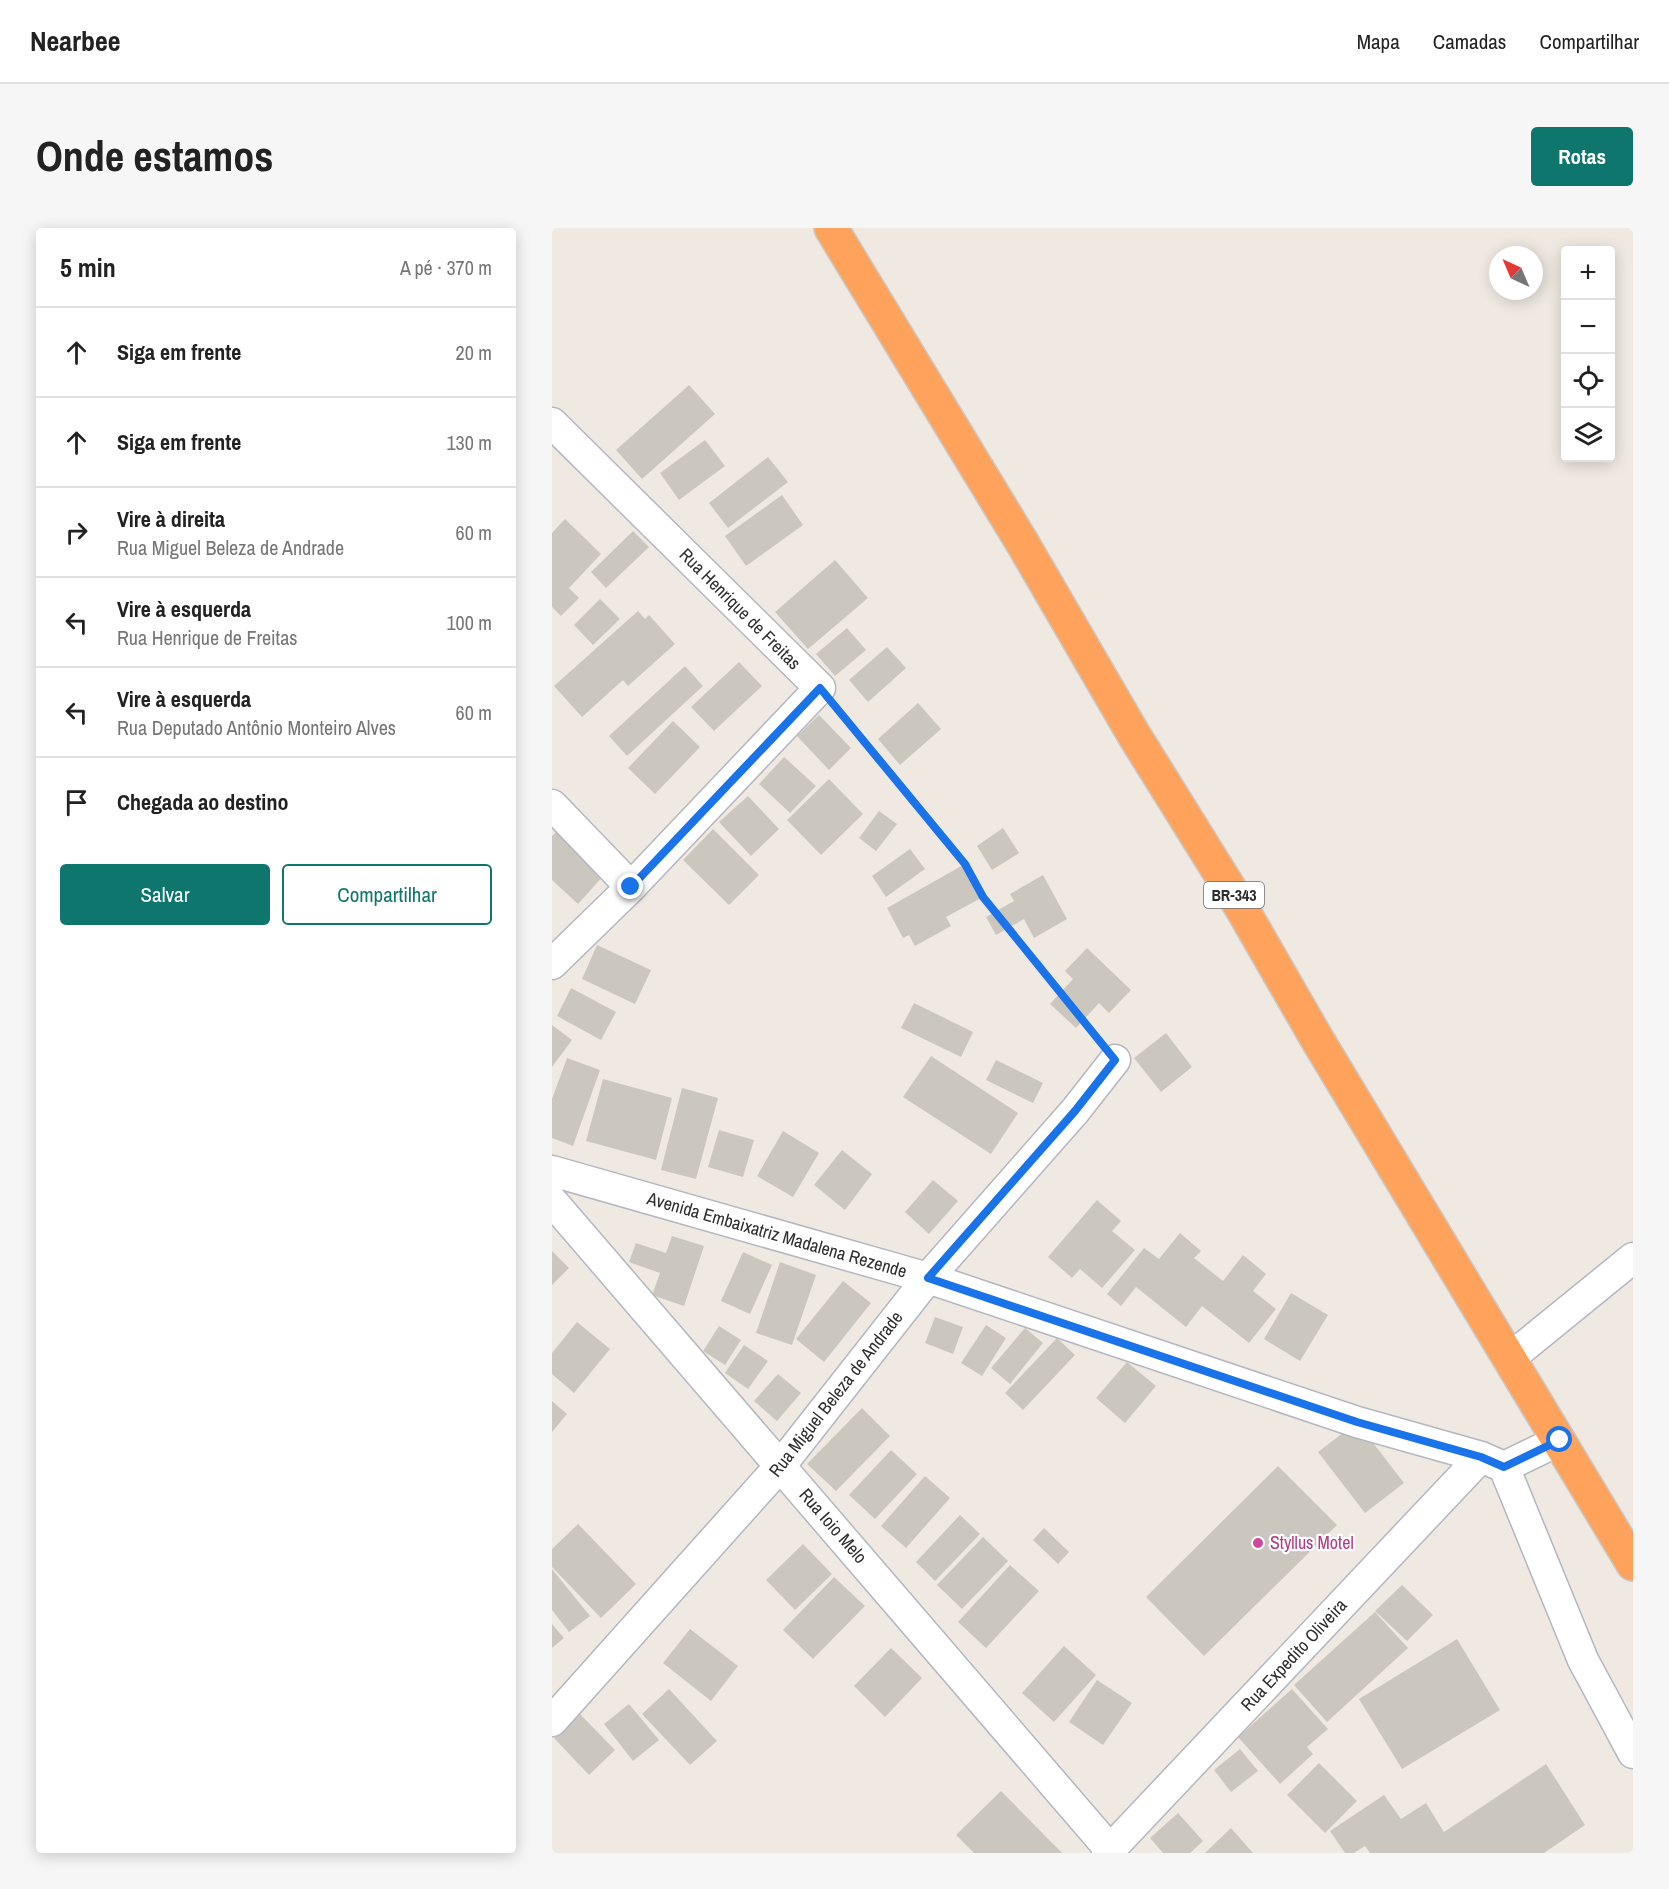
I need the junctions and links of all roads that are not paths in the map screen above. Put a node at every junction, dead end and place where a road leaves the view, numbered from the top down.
1 (831, 228) edge
2 (552, 423) edge
3 (552, 805) edge
4 (631, 887) junction
5 (552, 964) edge
6 (1115, 1060) road end
7 (552, 1171) edge
8 (552, 1201) edge
9 (1633, 1258) edge
10 (928, 1278) junction
11 (1510, 1358) junction
12 (1560, 1440) junction
13 (1493, 1462) junction
14 (781, 1465) junction
15 (1633, 1564) edge
16 (552, 1721) edge
17 (1633, 1753) edge
18 (1110, 1852) edge

1 - 11 highway, BR-343
2 - 4 street, Rua Henrique de Freitas
3 - 4 street
4 - 5 street
6 - 10 street, Rua Miguel Beleza de Andrade
7 - 10 street, Avenida Embaixatriz Madalena Rezende
8 - 14 street, Rua Ioio Melo
9 - 11 street
10 - 13 street, Avenida Embaixatriz Madalena Rezende
10 - 14 street, Rua Miguel Beleza de Andrade
11 - 12 highway, BR-343
12 - 13 street
12 - 15 highway, BR-343
13 - 17 street
13 - 18 street, Rua Expedito Oliveira
14 - 16 street, Rua Miguel Beleza de Andrade
14 - 18 street, Rua Ioio Melo

